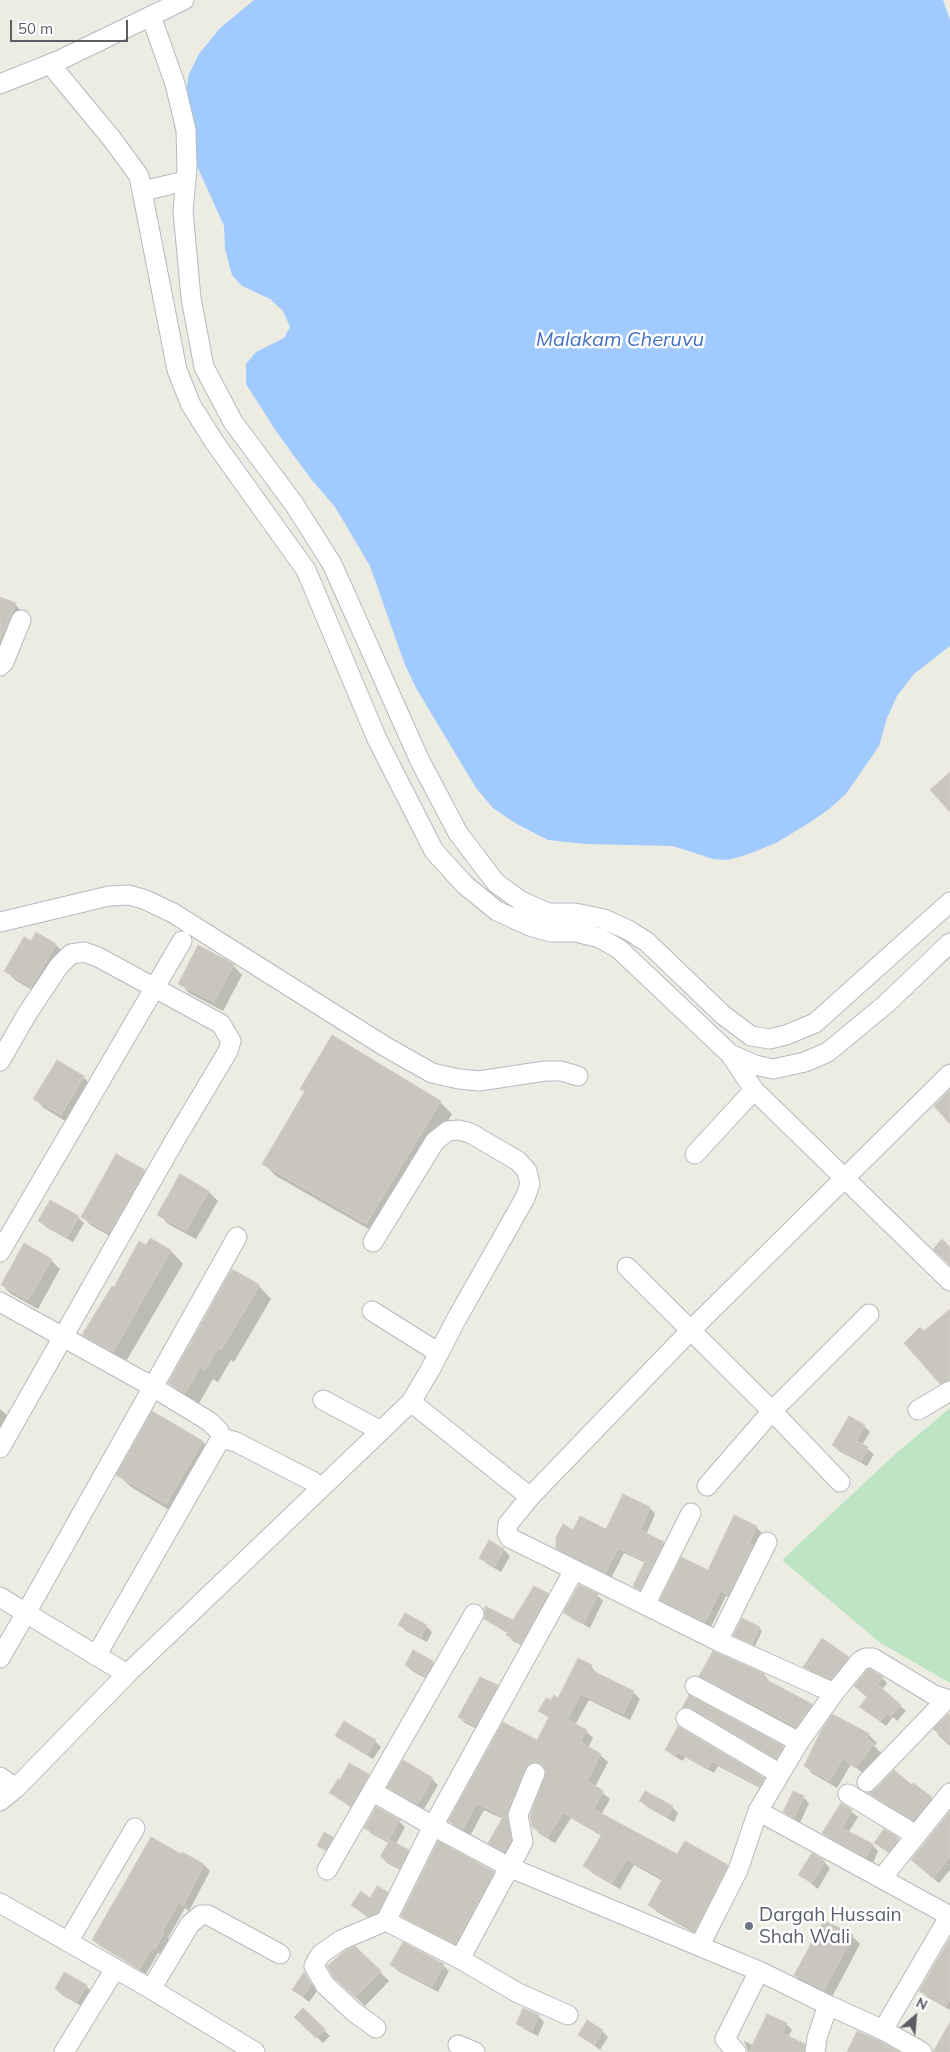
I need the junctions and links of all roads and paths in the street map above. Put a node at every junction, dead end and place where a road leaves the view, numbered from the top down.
1 (184, 0) edge
2 (151, 16) junction
3 (50, 64) junction
4 (0, 84) edge
5 (185, 182) junction
6 (143, 191) junction
7 (204, 367) junction
8 (177, 370) junction
9 (21, 620) dead end
10 (0, 666) edge
11 (950, 902) edge
12 (516, 909) junction
13 (0, 922) edge
14 (628, 930) junction
15 (182, 940) dead end
16 (950, 943) edge
17 (619, 949) junction
18 (155, 988) junction
19 (730, 1054) junction
20 (0, 1061) edge
21 (950, 1074) edge
22 (578, 1076) dead end
23 (754, 1090) junction
24 (696, 1154) dead end
25 (844, 1176) junction
26 (238, 1237) dead end
27 (372, 1242) dead end
28 (0, 1252) edge
29 (627, 1267) dead end
30 (950, 1281) edge
31 (0, 1302) edge
32 (372, 1311) dead end
33 (869, 1314) dead end
34 (691, 1330) junction
35 (62, 1338) junction
36 (439, 1353) junction
37 (152, 1387) junction
38 (950, 1391) edge
39 (323, 1400) dead end
40 (411, 1402) junction
41 (918, 1410) dead end
42 (772, 1411) junction
43 (381, 1431) junction
44 (221, 1438) junction
45 (0, 1448) edge
46 (840, 1482) dead end
47 (707, 1486) dead end
48 (322, 1488) junction
49 (530, 1497) junction
50 (691, 1513) dead end
51 (767, 1542) dead end
52 (574, 1570) junction
53 (0, 1597) edge
54 (645, 1605) junction
55 (26, 1613) junction
56 (474, 1614) dead end
57 (718, 1641) junction
58 (96, 1656) junction
59 (0, 1658) edge
60 (127, 1674) junction
61 (695, 1686) dead end
62 (834, 1693) junction
63 (948, 1700) edge
64 (686, 1718) dead end
65 (799, 1742) junction
66 (535, 1773) dead end
67 (780, 1774) junction
68 (0, 1778) edge
69 (867, 1782) dead end
70 (16, 1788) junction
71 (373, 1792) junction
72 (950, 1793) edge
73 (848, 1794) dead end
74 (0, 1801) edge
75 (758, 1811) junction
76 (433, 1826) junction
77 (135, 1828) dead end
78 (916, 1835) junction
79 (510, 1868) junction
80 (327, 1870) dead end
81 (882, 1878) junction
82 (0, 1903) edge
83 (950, 1917) edge
84 (386, 1921) junction
85 (68, 1942) junction
86 (700, 1945) junction
87 (280, 1954) dead end
88 (460, 1959) junction
89 (115, 1968) junction
90 (759, 1971) junction
91 (151, 1989) junction
92 (828, 2006) junction
93 (568, 2015) dead end
94 (376, 2028) dead end
95 (883, 2030) junction
96 (64, 2052) edge
97 (254, 2052) edge
98 (736, 2052) edge
99 (815, 2052) edge
100 (922, 2052) edge

1 - 2 street
2 - 3 street
2 - 5 street
3 - 4 street
3 - 6 street
5 - 6 street
5 - 7 street
6 - 8 street
7 - 8 street
7 - 12 street
8 - 12 street
9 - 10 street
11 - 14 street
12 - 14 street
12 - 17 street
13 - 22 street
14 - 17 street
15 - 18 street
16 - 19 street
17 - 19 street
18 - 20 street
18 - 28 street
18 - 35 street
19 - 23 street
21 - 25 street
23 - 24 street
23 - 25 street
25 - 30 street
25 - 34 street
26 - 37 street
27 - 36 street
29 - 34 street
31 - 35 street
32 - 36 street
33 - 42 street
34 - 42 street
34 - 49 street
35 - 37 street
35 - 45 street
36 - 40 street
37 - 44 street
37 - 55 street
38 - 41 street
39 - 43 street
40 - 43 street
40 - 49 street
42 - 46 street
42 - 47 street
43 - 48 street
44 - 48 street
44 - 58 street
48 - 60 street
49 - 52 street
50 - 54 street
51 - 57 street
52 - 54 street
52 - 76 street
53 - 55 street
54 - 57 street
55 - 58 street
55 - 59 street
56 - 71 street
57 - 62 street
58 - 60 street
60 - 70 street
61 - 65 street
62 - 63 street
62 - 65 street
63 - 69 street
64 - 67 street
65 - 67 street
66 - 79 street
67 - 75 street
68 - 70 street
70 - 74 street
71 - 76 street
71 - 80 street
72 - 78 street
73 - 78 street
75 - 81 street
75 - 86 street
76 - 79 street
76 - 84 street
77 - 85 street
78 - 81 street
79 - 86 street
79 - 88 street
81 - 83 street
82 - 85 street
83 - 95 street
84 - 88 street
84 - 94 street
85 - 89 street
86 - 90 street
87 - 91 street
88 - 93 street
89 - 91 street
89 - 96 street
90 - 92 street
90 - 98 street
91 - 97 street
92 - 95 street
92 - 99 street
95 - 100 street

